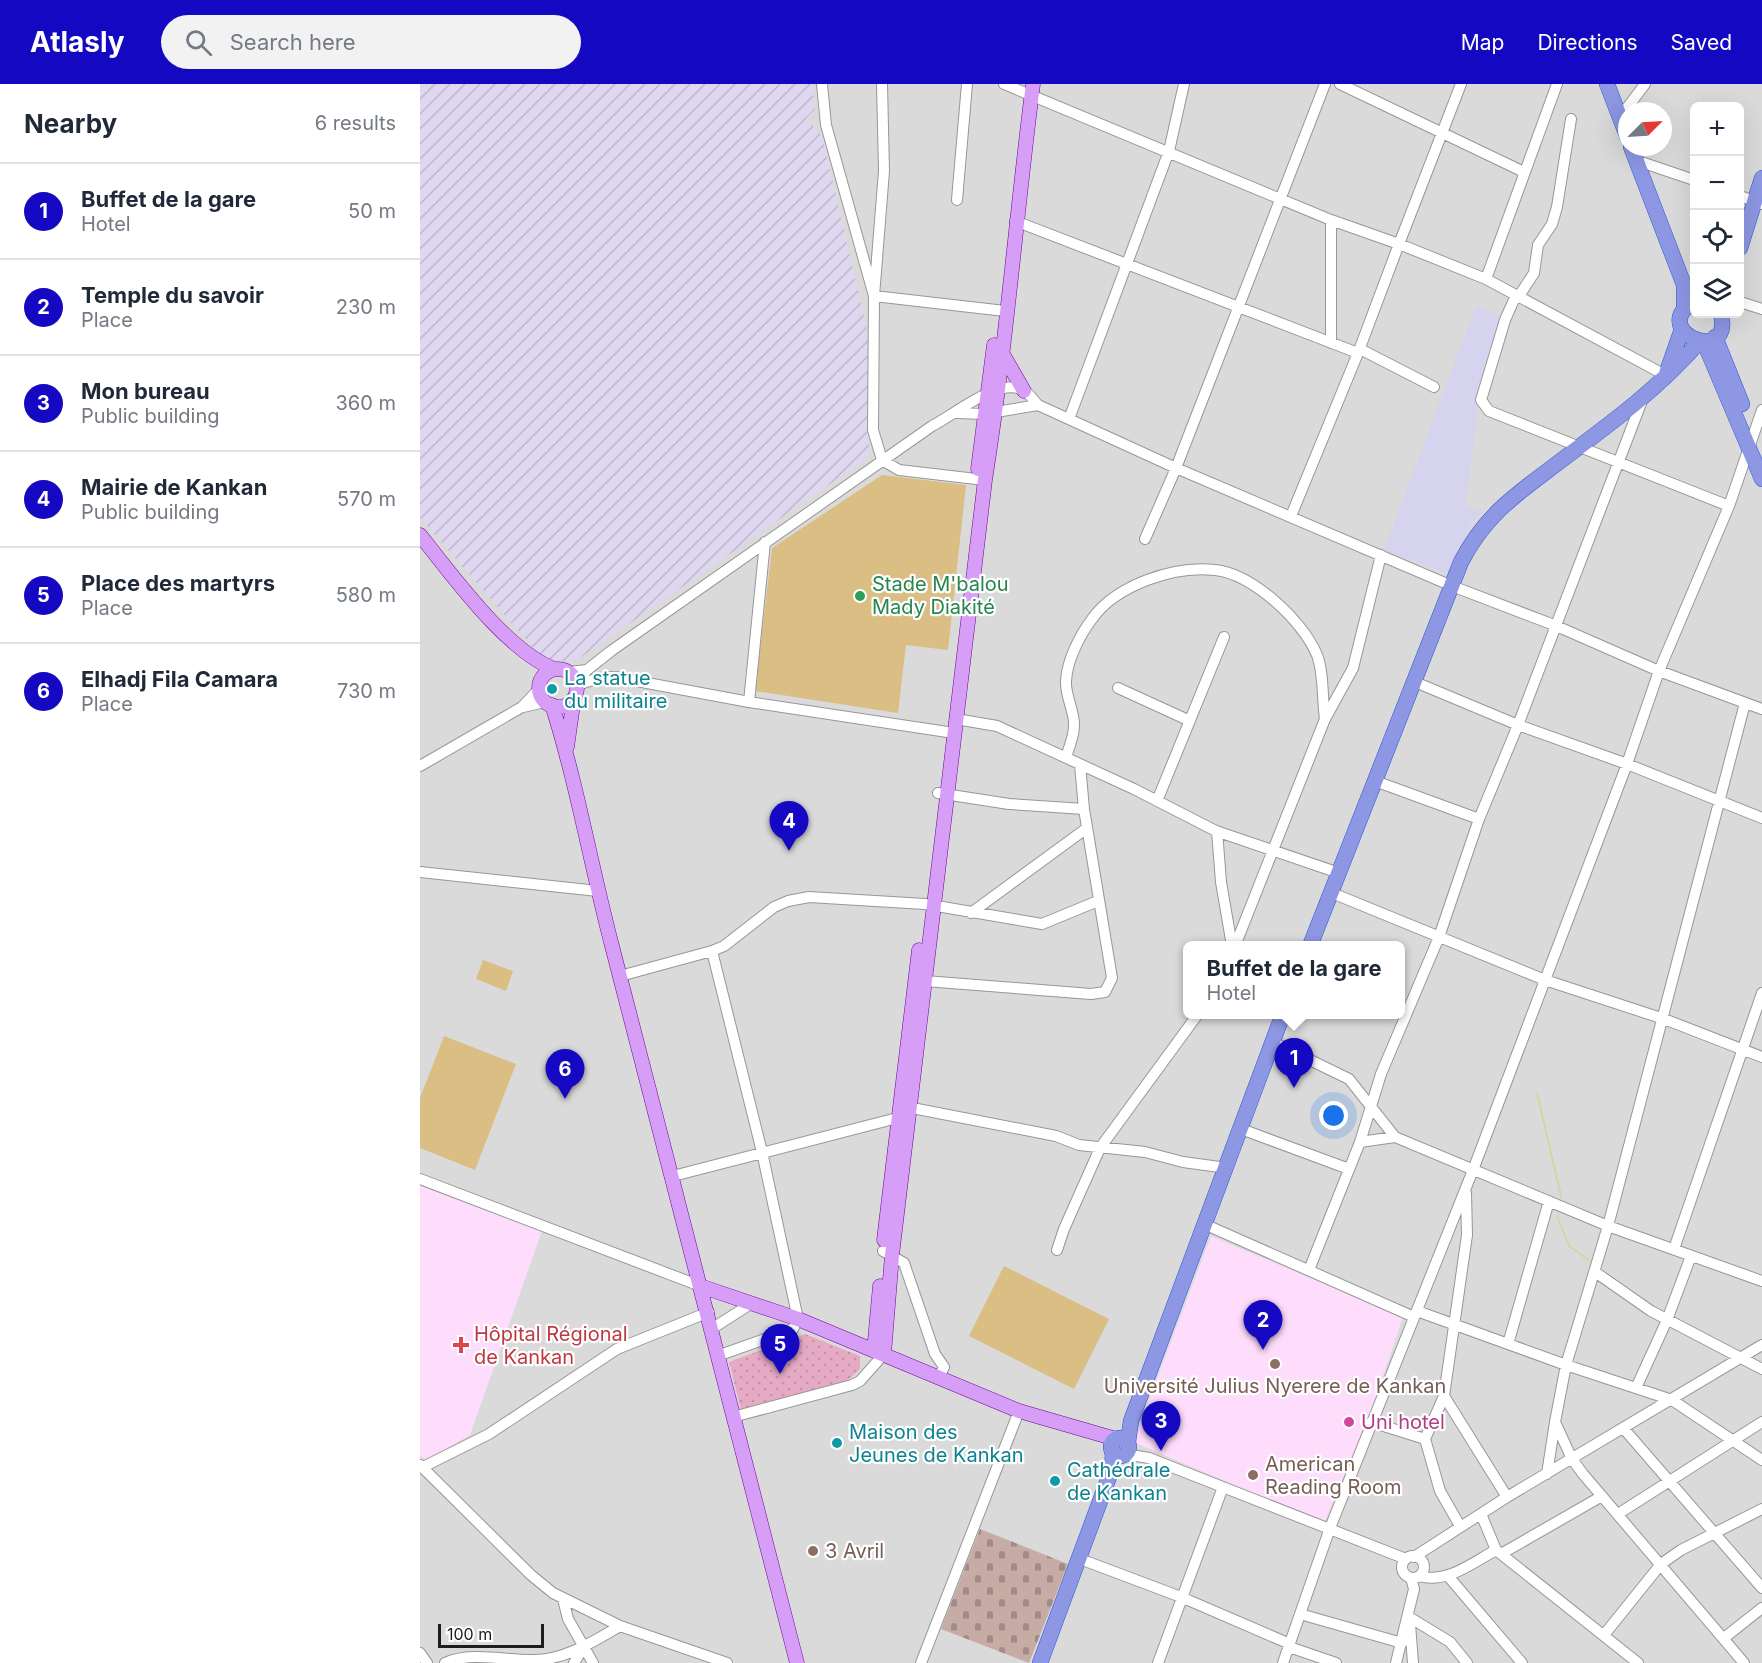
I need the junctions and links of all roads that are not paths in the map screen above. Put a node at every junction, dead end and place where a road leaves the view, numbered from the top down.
1 (822, 84) edge
2 (882, 84) edge
3 (967, 84) edge
4 (1004, 84) edge
5 (1184, 84) edge
6 (1325, 84) edge
7 (1340, 84) edge
8 (1461, 84) edge
9 (1557, 84) edge
10 (1607, 84) edge
11 (1613, 84) edge
12 (1645, 84) edge
13 (1028, 89) edge
14 (1620, 102) edge
15 (1634, 102) edge
16 (1618, 113) edge
17 (1571, 119) dead end
18 (1441, 131) junction
19 (1169, 152) junction
20 (1634, 156) edge
21 (1641, 156) edge
22 (1644, 163) junction
23 (1524, 172) junction
24 (1690, 178) edge
25 (1762, 178) edge
26 (1744, 198) edge
27 (957, 200) dead end
28 (1281, 200) junction
29 (1758, 203) edge
30 (1331, 220) junction
31 (1016, 221) junction
32 (1744, 238) edge
33 (1399, 244) junction
34 (1126, 266) junction
35 (1486, 279) junction
36 (1690, 279) edge
37 (874, 296) junction
38 (1517, 296) junction
39 (1744, 303) edge
40 (1690, 306) edge
41 (1238, 307) junction
42 (1762, 309) edge
43 (1001, 310) junction
44 (1721, 318) edge
45 (1682, 329) junction
46 (1706, 340) junction
47 (1331, 343) junction
48 (998, 349) junction
49 (1359, 351) junction
50 (1666, 373) junction
51 (1434, 387) dead end
52 (1024, 391) junction
53 (993, 392) junction
54 (1643, 398) junction
55 (1038, 405) junction
56 (1762, 410) edge
57 (957, 413) junction
58 (990, 413) junction
59 (1069, 419) junction
60 (1755, 444) edge
61 (1577, 448) junction
62 (882, 460) junction
63 (1619, 464) junction
64 (1176, 468) junction
65 (981, 479) junction
66 (1762, 479) edge
67 (1729, 506) junction
68 (1291, 516) junction
69 (420, 535) edge
70 (1145, 538) dead end
71 (765, 542) junction
72 (1381, 555) junction
73 (1452, 586) junction
74 (1554, 625) junction
75 (1224, 637) dead end
76 (606, 655) junction
77 (535, 662) junction
78 (554, 669) junction
79 (1659, 671) junction
80 (608, 676) junction
81 (1415, 682) junction
82 (574, 684) junction
83 (1118, 688) dead end
84 (544, 694) junction
85 (749, 702) junction
86 (1745, 703) junction
87 (1762, 710) edge
88 (1325, 719) junction
89 (1188, 720) junction
90 (1518, 725) junction
91 (952, 728) junction
92 (566, 752) junction
93 (1066, 757) junction
94 (1627, 764) junction
95 (420, 765) edge
96 (1080, 765) junction
97 (1375, 781) junction
98 (942, 794) junction
99 (1157, 801) junction
100 (1720, 803) junction
101 (1084, 809) junction
102 (1762, 818) edge
103 (1479, 819) junction
104 (1087, 828) junction
105 (1216, 831) junction
106 (1274, 852) junction
107 (420, 872) edge
108 (1339, 873) junction
109 (598, 891) junction
110 (1332, 893) junction
111 (1098, 901) junction
112 (929, 905) junction
113 (971, 913) junction
114 (1439, 937) junction
115 (1232, 941) edge
116 (1235, 941) edge
117 (1313, 941) edge
118 (712, 951) junction
119 (620, 976) junction
120 (1545, 980) junction
121 (925, 981) junction
122 (1762, 993) edge
123 (1405, 1017) edge
124 (1194, 1019) edge
125 (1281, 1019) edge
126 (1404, 1019) edge
127 (1664, 1019) junction
128 (1273, 1042) junction
129 (1743, 1050) junction
130 (1762, 1057) edge
131 (1371, 1108) junction
132 (905, 1111) junction
133 (1241, 1129) junction
134 (1395, 1137) junction
135 (1360, 1142) junction
136 (1100, 1148) junction
137 (762, 1152) junction
138 (1227, 1168) junction
139 (1349, 1168) junction
140 (1473, 1170) junction
141 (673, 1176) junction
142 (420, 1179) edge
143 (1466, 1189) junction
144 (1549, 1201) junction
145 (1204, 1224) junction
146 (1608, 1226) junction
147 (1674, 1249) junction
148 (1057, 1250) dead end
149 (888, 1253) junction
150 (1691, 1256) junction
151 (1309, 1270) junction
152 (1595, 1272) junction
153 (1762, 1281) edge
154 (703, 1287) junction
155 (749, 1305) junction
156 (709, 1312) junction
157 (1416, 1314) junction
158 (798, 1319) junction
159 (1667, 1320) junction
160 (1453, 1324) junction
161 (713, 1328) junction
162 (1508, 1344) junction
163 (1761, 1344) edge
164 (720, 1355) junction
165 (878, 1357) junction
166 (1742, 1358) junction
167 (1566, 1365) junction
168 (1762, 1369) edge
169 (938, 1379) junction
170 (1636, 1388) junction
171 (1444, 1396) junction
172 (1672, 1400) junction
173 (1019, 1411) junction
174 (733, 1418) junction
175 (1371, 1422) junction
176 (1555, 1422) junction
177 (1762, 1422) edge
178 (1624, 1429) junction
179 (1425, 1439) junction
180 (1733, 1440) junction
181 (1121, 1446) junction
182 (1572, 1459) junction
183 (1762, 1460) edge
184 (422, 1466) edge
185 (1547, 1474) junction
186 (1669, 1482) junction
187 (1223, 1486) junction
188 (1602, 1496) junction
189 (1507, 1497) junction
190 (1762, 1509) edge
191 (1481, 1514) junction
192 (1618, 1514) junction
193 (1460, 1526) junction
194 (1330, 1528) junction
195 (1716, 1534) junction
196 (1498, 1552) junction
197 (1410, 1558) junction
198 (1080, 1559) junction
199 (1661, 1564) junction
200 (1448, 1576) junction
201 (1415, 1577) junction
202 (1762, 1588) edge
203 (1181, 1597) junction
204 (563, 1599) junction
205 (1762, 1608) edge
206 (1300, 1614) junction
207 (1409, 1617) junction
208 (620, 1626) junction
209 (1604, 1635) junction
210 (1724, 1638) junction
211 (1402, 1643) junction
212 (1289, 1645) junction
213 (583, 1648) junction
214 (420, 1653) edge
215 (427, 1663) edge
216 (445, 1663) edge
217 (574, 1663) edge
218 (593, 1663) edge
219 (727, 1663) edge
220 (797, 1663) edge
221 (921, 1663) edge
222 (1040, 1663) edge
223 (1158, 1663) edge
224 (1283, 1663) edge
225 (1336, 1663) edge
226 (1396, 1663) edge
227 (1413, 1663) edge
228 (1467, 1663) edge
229 (1522, 1663) edge
230 (1638, 1663) edge
231 (1744, 1663) edge

1 - 37 street
2 - 37 street
3 - 27 street
4 - 13 street
5 - 19 street
6 - 28 street
7 - 18 street
8 - 18 street
9 - 23 street
10 - 16 highway
11 - 14 highway
12 - 15 street
13 - 19 street
13 - 31 main road
13 - 43 main road
17 - 38 street
18 - 23 street
18 - 33 street
19 - 28 street
19 - 34 street
20 - 40 highway
21 - 22 highway
22 - 24 street
22 - 36 highway
23 - 35 street
25 - 29 highway
26 - 29 street
28 - 30 street
28 - 41 street
29 - 32 highway
30 - 33 street
30 - 47 street
31 - 34 street
31 - 43 main road
33 - 35 street
33 - 49 street
34 - 41 street
34 - 59 street
35 - 38 street
37 - 43 street
37 - 62 street
38 - 50 street
38 - 61 street
39 - 42 street
40 - 45 highway
41 - 47 street
41 - 64 street
43 - 48 main road
44 - 46 highway
45 - 46 highway
45 - 50 highway
46 - 50 highway
46 - 60 highway
47 - 49 street
48 - 52 main road
48 - 53 main road
49 - 51 street
49 - 68 street
50 - 54 highway
52 - 53 street
52 - 55 street
53 - 57 street
53 - 58 main road
54 - 61 highway
54 - 63 street
55 - 58 street
55 - 59 street
56 - 60 street
57 - 58 street
57 - 62 street
58 - 65 main road
59 - 64 street
60 - 66 highway
60 - 67 street
61 - 63 street
61 - 73 highway
62 - 65 street
62 - 71 street
63 - 67 street
63 - 74 street
64 - 68 street
64 - 70 street
65 - 91 main road
67 - 79 street
68 - 72 street
69 - 77 main road
71 - 76 street
71 - 85 street
72 - 73 street
72 - 88 street
73 - 74 street
73 - 81 highway
74 - 79 street
74 - 90 street
75 - 89 street
76 - 80 street
76 - 82 street
77 - 78 main road
77 - 84 main road
78 - 82 main road
78 - 84 main road
79 - 86 street
79 - 94 street
80 - 82 street
80 - 85 street
81 - 90 street
81 - 97 highway
82 - 84 main road
82 - 92 main road
83 - 89 street
84 - 92 main road
84 - 95 street
85 - 91 street
86 - 87 street
86 - 100 street
88 - 93 street
88 - 106 street
89 - 99 street
90 - 94 street
90 - 103 street
91 - 93 street
91 - 98 main road
92 - 109 main road
93 - 96 street
94 - 100 street
94 - 120 street
96 - 99 street
96 - 101 street
97 - 103 street
97 - 108 highway
98 - 101 street
98 - 112 main road
99 - 105 street
100 - 102 street
100 - 127 street
101 - 104 street
103 - 114 street
104 - 111 street
104 - 113 street
105 - 106 street
105 - 115 street
106 - 108 street
106 - 116 street
107 - 109 street
108 - 110 highway
109 - 119 main road
110 - 114 street
110 - 117 highway
111 - 113 street
111 - 121 street
112 - 113 street
112 - 118 street
112 - 121 main road
112 - 132 main road
114 - 120 street
114 - 123 street
118 - 119 street
118 - 137 street
119 - 141 main road
120 - 127 street
120 - 140 street
121 - 132 main road
122 - 129 street
124 - 136 street
125 - 128 highway
126 - 131 street
127 - 129 street
127 - 146 street
128 - 131 street
128 - 133 highway
129 - 130 street
129 - 147 street
131 - 134 street
131 - 135 street
132 - 136 street
132 - 137 street
132 - 149 main road
133 - 138 highway
133 - 139 street
134 - 135 street
134 - 140 street
135 - 139 street
136 - 138 street
136 - 148 street
137 - 141 street
137 - 158 street
138 - 145 highway
139 - 151 street
140 - 143 street
140 - 144 street
141 - 154 main road
142 - 154 street
143 - 157 street
143 - 160 street
144 - 146 street
144 - 162 street
145 - 151 street
145 - 181 highway
146 - 147 street
146 - 152 street
147 - 150 street
149 - 165 main road
149 - 169 street
150 - 153 street
150 - 159 street
151 - 157 street
152 - 159 street
152 - 167 street
154 - 155 main road
154 - 156 main road
155 - 158 main road
155 - 161 street
156 - 161 main road
156 - 184 street
157 - 160 street
157 - 175 street
158 - 164 street
158 - 165 main road
159 - 166 street
159 - 170 street
160 - 162 street
160 - 171 street
161 - 164 main road
162 - 167 street
163 - 166 street
164 - 174 main road
165 - 169 main road
165 - 174 street
166 - 168 street
166 - 172 street
167 - 170 street
167 - 176 street
169 - 173 main road
170 - 172 street
171 - 179 street
171 - 189 street
172 - 178 street
172 - 180 street
173 - 181 main road
173 - 221 street
174 - 220 main road
175 - 179 street
175 - 194 street
176 - 182 street
176 - 185 street
177 - 180 street
178 - 182 street
178 - 186 street
179 - 193 street
180 - 183 street
180 - 186 street
181 - 187 street
181 - 198 highway
182 - 185 street
182 - 188 street
184 - 204 street
185 - 189 street
186 - 192 street
186 - 195 street
187 - 194 street
187 - 203 street
188 - 192 street
188 - 196 street
189 - 191 street
190 - 195 street
191 - 193 street
191 - 196 street
192 - 199 street
193 - 197 street
194 - 197 street
194 - 206 street
195 - 199 street
195 - 202 street
196 - 200 street
196 - 209 street
197 - 201 street
197 - 201 street
198 - 203 street
198 - 222 highway
199 - 209 street
199 - 210 street
200 - 201 street
200 - 229 street
201 - 207 street
203 - 212 street
203 - 223 street
204 - 208 street
204 - 213 street
205 - 210 street
206 - 211 street
206 - 212 street
207 - 211 street
207 - 227 street
207 - 228 street
208 - 213 street
208 - 219 street
209 - 230 street
210 - 231 street
211 - 226 street
212 - 224 street
212 - 225 street
213 - 216 street
213 - 217 street
213 - 218 street
214 - 215 street

